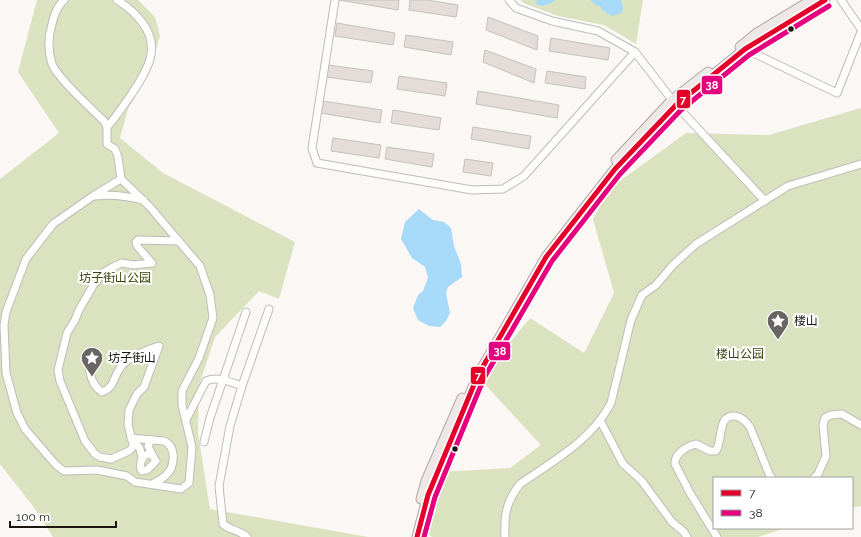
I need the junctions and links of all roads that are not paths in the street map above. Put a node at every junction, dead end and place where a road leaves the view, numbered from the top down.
1 (64, 0) edge
2 (117, 0) edge
3 (335, 0) edge
4 (510, 0) edge
5 (812, 0) edge
6 (825, 0) edge
7 (841, 0) edge
8 (861, 31) edge
9 (745, 49) junction
10 (635, 52) junction
11 (674, 103) junction
12 (107, 127) junction
13 (861, 164) edge
14 (121, 179) junction
15 (92, 196) junction
16 (143, 200) junction
17 (765, 201) junction
18 (179, 241) junction
19 (269, 309) dead end
20 (246, 312) dead end
21 (88, 359) dead end
22 (223, 380) junction
23 (242, 386) junction
24 (186, 420) junction
25 (600, 420) junction
26 (861, 425) edge
27 (131, 438) junction
28 (151, 440) junction
29 (204, 442) dead end
30 (153, 456) junction
31 (142, 458) junction
32 (771, 477) edge
33 (815, 477) edge
34 (152, 484) junction
35 (247, 537) edge
36 (411, 537) edge
37 (417, 537) edge
38 (505, 537) edge
39 (687, 537) edge
40 (717, 537) edge

1 - 12 street
2 - 12 street
3 - 10 street
4 - 10 street
5 - 11 main road
6 - 9 main road
7 - 8 street
8 - 9 street
9 - 11 main road
10 - 11 street
11 - 17 street
11 - 36 main road
11 - 37 main road
12 - 14 street
13 - 17 street
14 - 15 street
14 - 16 street
15 - 16 street
15 - 34 street
16 - 18 street
17 - 25 street
18 - 24 street
18 - 27 street
19 - 23 street
20 - 22 street
21 - 27 street
22 - 23 street
22 - 24 street
22 - 29 street
23 - 35 street
24 - 34 street
25 - 38 street
25 - 39 street
26 - 33 street
27 - 28 street
27 - 31 street
28 - 30 street
28 - 34 street
30 - 31 street
30 - 31 street
32 - 40 street

